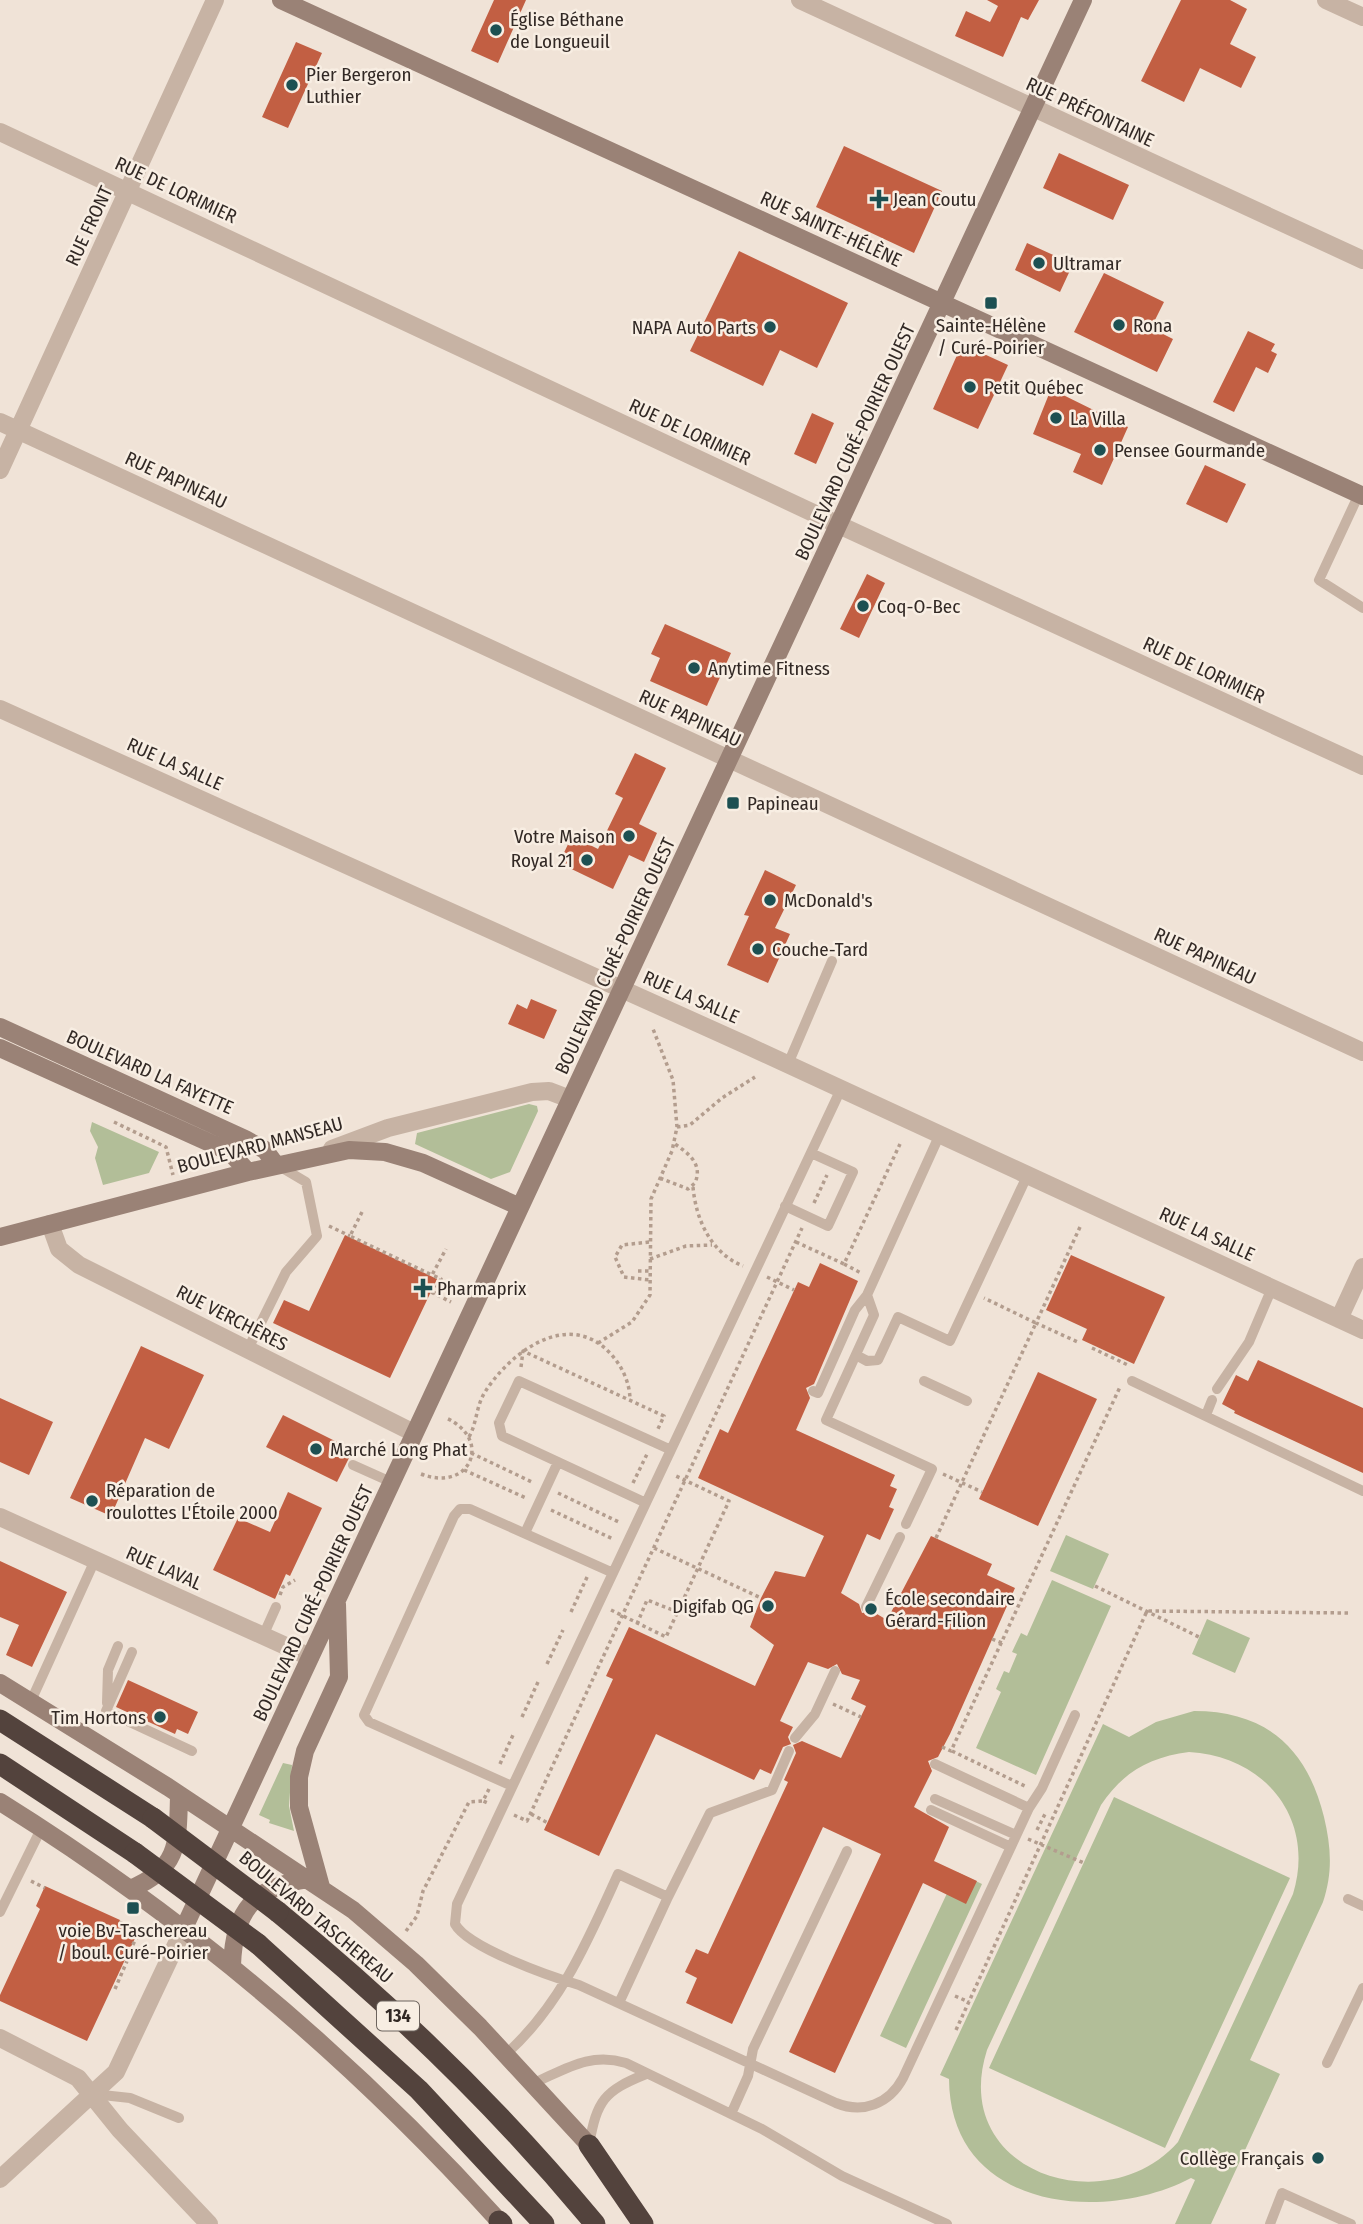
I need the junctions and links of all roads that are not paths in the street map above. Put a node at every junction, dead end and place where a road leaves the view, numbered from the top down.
1 (215, 0) edge
2 (281, 0) edge
3 (800, 0) edge
4 (1083, 0) edge
5 (1326, 0) edge
6 (1363, 16) edge
7 (1032, 109) junction
8 (0, 132) edge
9 (128, 191) junction
10 (1363, 260) edge
11 (942, 303) junction
12 (0, 422) edge
13 (18, 430) junction
14 (0, 470) edge
15 (1361, 495) edge
16 (839, 525) junction
17 (1363, 608) edge
18 (0, 709) edge
19 (731, 760) junction
20 (1363, 766) edge
21 (832, 961) dead end
22 (622, 989) junction
23 (0, 1027) edge
24 (0, 1048) edge
25 (1363, 1052) edge
26 (788, 1064) junction
27 (841, 1089) junction
28 (570, 1099) junction
29 (940, 1134) junction
30 (322, 1153) junction
31 (811, 1153) junction
32 (276, 1165) junction
33 (248, 1172) junction
34 (1028, 1174) junction
35 (785, 1206) junction
36 (520, 1208) junction
37 (50, 1224) junction
38 (0, 1237) edge
39 (1363, 1267) edge
40 (1272, 1288) junction
41 (867, 1295) junction
42 (1339, 1319) junction
43 (1363, 1330) edge
44 (248, 1349) junction
45 (856, 1355) junction
46 (924, 1381) dead end
47 (1132, 1381) dead end
48 (1217, 1388) dead end
49 (813, 1391) dead end
50 (1212, 1400) dead end
51 (967, 1401) dead end
52 (1206, 1415) junction
53 (414, 1433) junction
54 (669, 1449) junction
55 (558, 1462) junction
56 (353, 1465) dead end
57 (391, 1482) junction
58 (1363, 1491) edge
59 (644, 1502) junction
60 (0, 1517) edge
61 (905, 1524) dead end
62 (525, 1533) junction
63 (900, 1537) dead end
64 (95, 1560) junction
65 (611, 1572) junction
66 (337, 1600) junction
67 (276, 1607) road end
68 (866, 1607) dead end
69 (263, 1636) junction
70 (118, 1646) dead end
71 (132, 1652) dead end
72 (310, 1657) junction
73 (835, 1671) dead end
74 (0, 1683) edge
75 (30, 1701) junction
76 (106, 1711) junction
77 (1075, 1715) dead end
78 (0, 1720) edge
79 (795, 1738) dead end
80 (192, 1751) dead end
81 (789, 1751) dead end
82 (0, 1764) edge
83 (935, 1764) dead end
84 (512, 1786) junction
85 (179, 1795) junction
86 (935, 1799) dead end
87 (0, 1802) edge
88 (1029, 1808) junction
89 (931, 1810) dead end
90 (41, 1829) junction
91 (230, 1829) junction
92 (1016, 1835) junction
93 (1011, 1847) junction
94 (847, 1851) dead end
95 (315, 1883) junction
96 (130, 1889) junction
97 (668, 1897) junction
98 (1349, 1899) dead end
99 (1363, 1906) edge
100 (0, 1912) edge
101 (184, 1928) junction
102 (232, 1965) junction
103 (566, 1981) junction
104 (1363, 1988) edge
105 (619, 2003) junction
106 (0, 2038) edge
107 (506, 2054) junction
108 (1327, 2063) dead end
109 (750, 2064) junction
110 (646, 2074) junction
111 (534, 2083) junction
112 (91, 2094) junction
113 (731, 2114) junction
114 (179, 2118) dead end
115 (589, 2145) junction
116 (0, 2179) edge
117 (500, 2222) edge
118 (209, 2224) edge
119 (544, 2224) edge
120 (595, 2224) edge
121 (643, 2224) edge
122 (947, 2224) edge
123 (1270, 2224) edge
124 (1351, 2224) edge

1 - 9 street, RUE FRONT
2 - 11 main road, RUE SAINTE-HÉLÈNE
3 - 7 street, RUE PRÉFONTAINE
4 - 7 main road, BOULEVARD CURÉ-POIRIER OUEST
5 - 6 street
7 - 10 street, RUE PRÉFONTAINE
7 - 11 main road, BOULEVARD CURÉ-POIRIER OUEST
8 - 9 street, RUE DE LORIMIER
9 - 13 street, RUE FRONT
9 - 16 street, RUE DE LORIMIER
11 - 15 main road, RUE SAINTE-HÉLÈNE
11 - 16 main road, BOULEVARD CURÉ-POIRIER OUEST
12 - 13 street, RUE PAPINEAU
13 - 14 street, RUE FRONT
13 - 19 street, RUE PAPINEAU
15 - 17 lane
16 - 19 main road, BOULEVARD CURÉ-POIRIER OUEST
16 - 20 street, RUE DE LORIMIER
18 - 22 street, RUE LA SALLE
19 - 22 main road, BOULEVARD CURÉ-POIRIER OUEST
19 - 25 street, RUE PAPINEAU
21 - 26 lane
22 - 26 street, RUE LA SALLE
22 - 28 main road, BOULEVARD CURÉ-POIRIER OUEST
23 - 32 main road, BOULEVARD LA FAYETTE
24 - 33 main road, BOULEVARD LA FAYETTE
26 - 27 street, RUE LA SALLE
27 - 29 street, RUE LA SALLE
27 - 31 lane
28 - 30 street, BOULEVARD MANSEAU
28 - 36 main road, BOULEVARD CURÉ-POIRIER OUEST
29 - 34 street, RUE LA SALLE
29 - 41 lane
30 - 32 main road, BOULEVARD MANSEAU
30 - 36 main road
31 - 35 lane
31 - 35 lane
32 - 33 main road, BOULEVARD MANSEAU
32 - 44 lane
33 - 37 main road, BOULEVARD MANSEAU
34 - 40 street, RUE LA SALLE
34 - 45 lane
35 - 54 lane
36 - 53 main road, BOULEVARD CURÉ-POIRIER OUEST
37 - 38 main road, BOULEVARD MANSEAU
37 - 44 street, RUE VERCHÈRES
39 - 42 street
40 - 42 street, RUE LA SALLE
40 - 48 lane
41 - 45 lane
41 - 49 lane
42 - 43 street, RUE LA SALLE
44 - 53 street, RUE VERCHÈRES
45 - 61 lane
46 - 51 lane
47 - 52 lane
50 - 52 lane
52 - 58 lane
53 - 57 main road, BOULEVARD CURÉ-POIRIER OUEST
54 - 55 lane
54 - 59 lane
55 - 59 lane
55 - 62 lane
56 - 57 lane
57 - 66 main road, BOULEVARD CURÉ-POIRIER OUEST
59 - 65 lane
60 - 64 street, RUE LAVAL
62 - 65 lane
62 - 84 lane
63 - 68 lane
64 - 69 street, RUE LAVAL
64 - 75 lane
65 - 84 lane
66 - 72 main road, BOULEVARD CURÉ-POIRIER OUEST
66 - 95 main road
67 - 69 lane
69 - 72 street, RUE LAVAL
70 - 76 lane
71 - 76 lane
72 - 91 main road, BOULEVARD CURÉ-POIRIER OUEST
73 - 79 lane
74 - 75 main road, BOULEVARD TASCHEREAU
75 - 85 main road, BOULEVARD TASCHEREAU
76 - 80 lane
77 - 88 lane
78 - 120 highway, BOULEVARD TASCHEREAU / 134, bridge
81 - 97 lane
82 - 119 highway, 134, bridge
83 - 88 lane
84 - 103 lane
85 - 91 main road, BOULEVARD TASCHEREAU
85 - 96 main road
86 - 92 lane
87 - 90 main road
88 - 92 lane
89 - 93 lane
90 - 96 main road
90 - 100 lane
91 - 95 main road, BOULEVARD TASCHEREAU
91 - 101 main road, BOULEVARD CURÉ-POIRIER OUEST
92 - 93 lane
93 - 109 lane
94 - 109 lane
95 - 102 main road
95 - 107 main road, BOULEVARD TASCHEREAU
96 - 101 main road
97 - 103 lane
97 - 105 lane
98 - 99 lane
101 - 102 main road
101 - 112 street
102 - 117 main road
103 - 105 lane
103 - 107 lane
104 - 108 lane
105 - 109 lane
106 - 112 street
107 - 111 main road, BOULEVARD TASCHEREAU
109 - 113 lane
110 - 111 lane
110 - 113 lane
110 - 115 lane
111 - 115 main road, BOULEVARD TASCHEREAU
112 - 114 lane
112 - 116 street
112 - 118 street
113 - 122 lane
115 - 121 highway
123 - 124 lane

